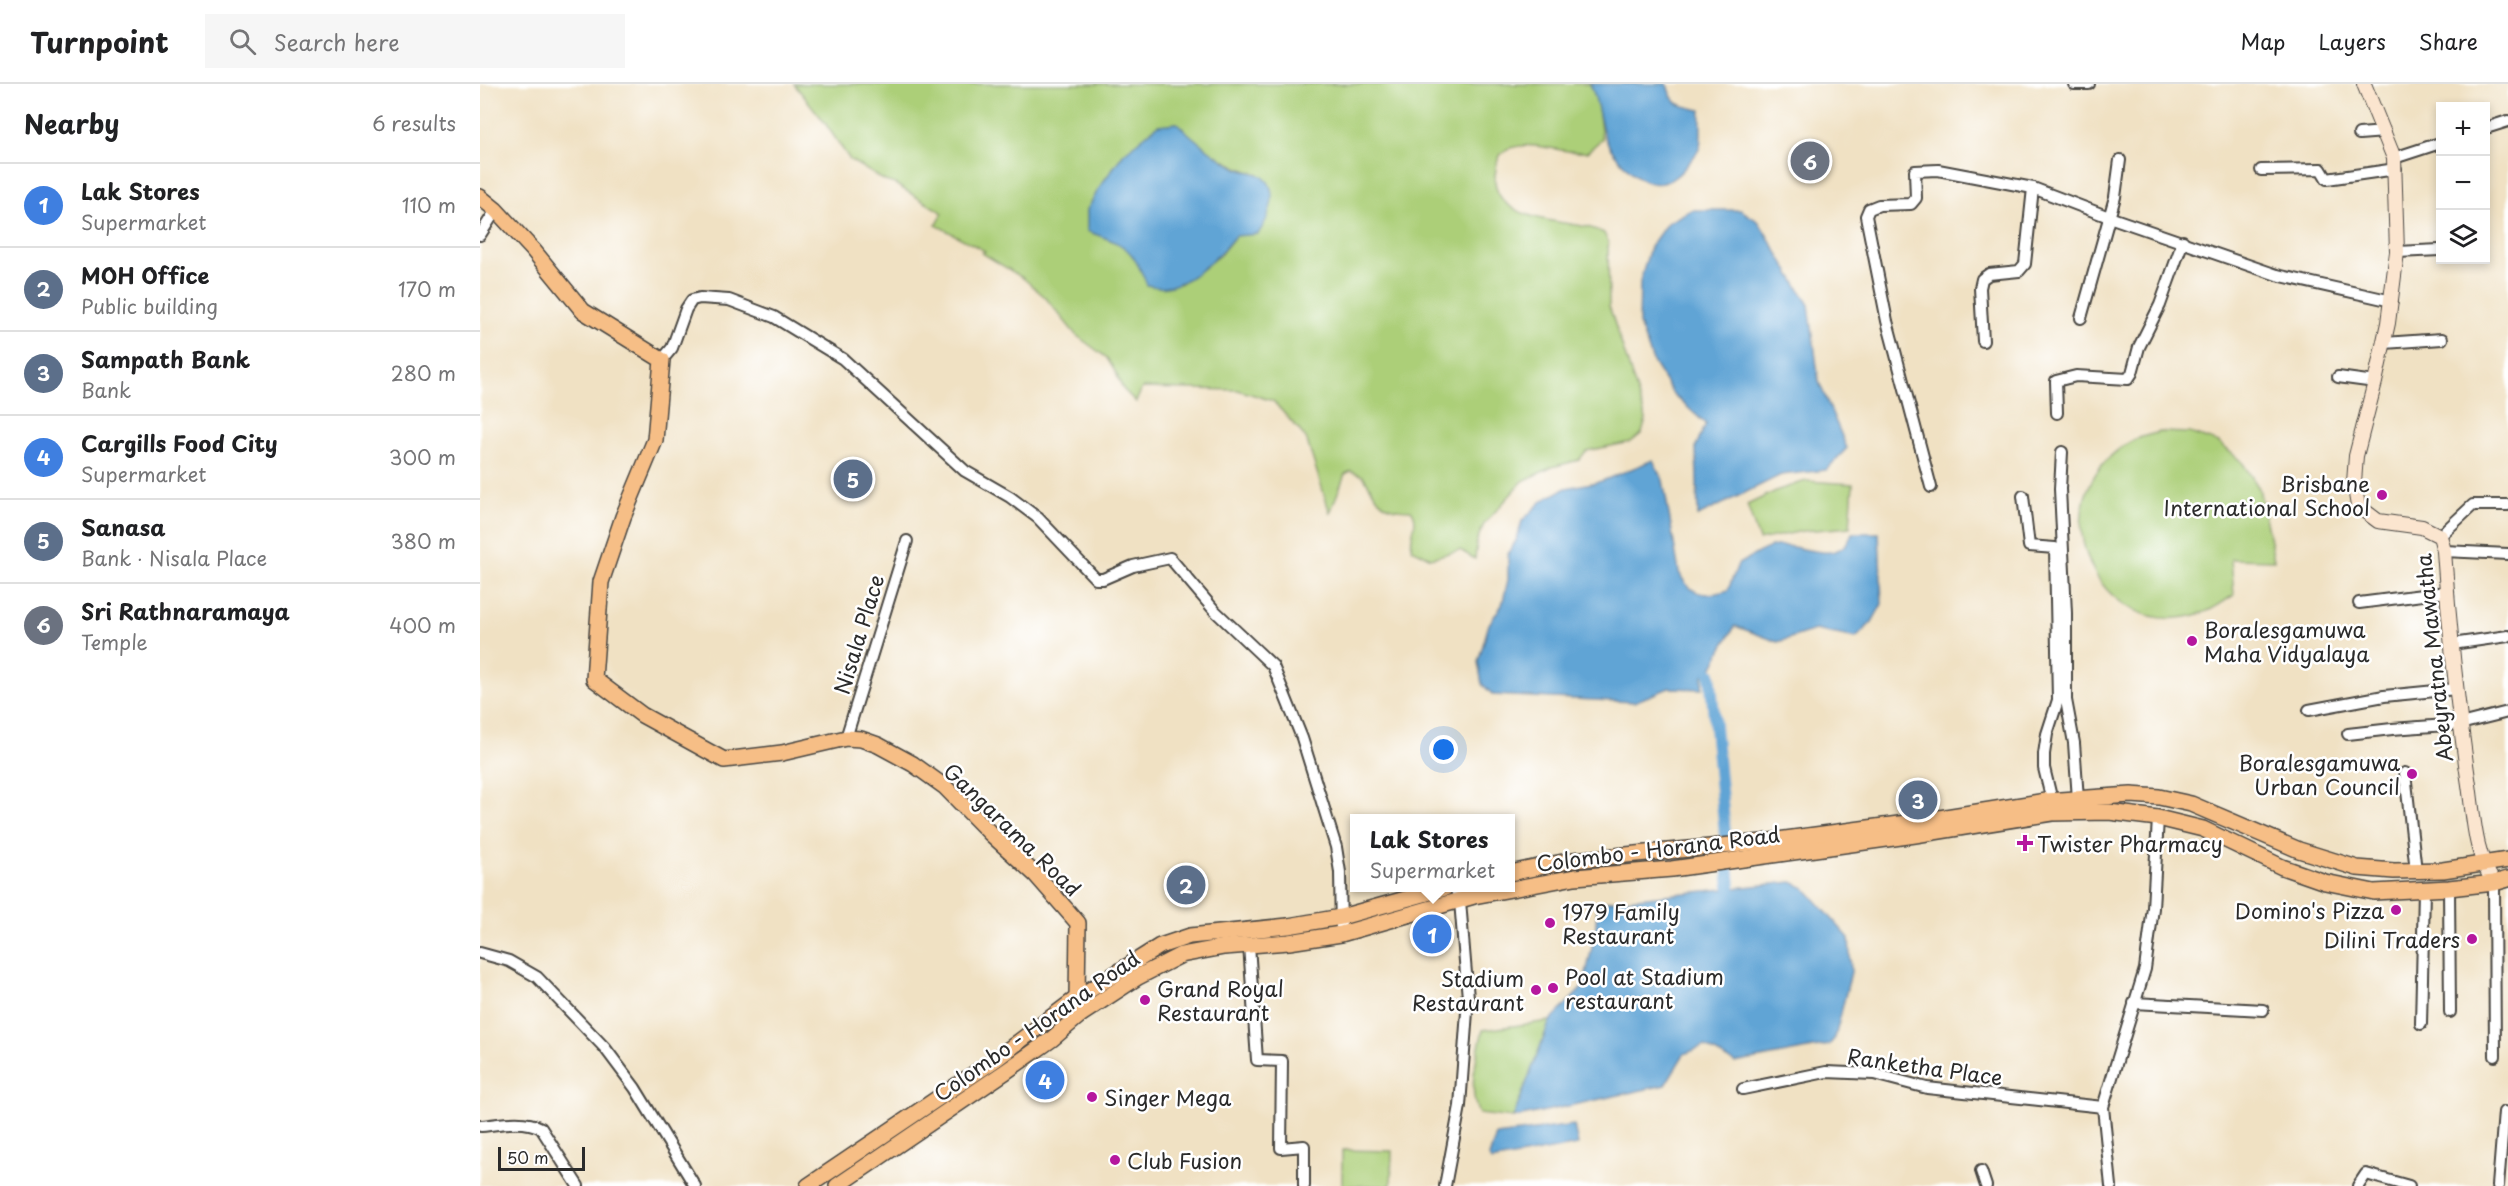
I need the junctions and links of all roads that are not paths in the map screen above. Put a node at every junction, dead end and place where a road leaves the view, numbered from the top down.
1 (2074, 84) edge
2 (2089, 84) edge
3 (2364, 84) edge
4 (2508, 121) edge
5 (2490, 127) edge
6 (2385, 132) junction
7 (2359, 134) dead end
8 (2436, 145) edge
9 (2120, 160) dead end
10 (2395, 164) junction
11 (2261, 170) dead end
12 (2033, 188) junction
13 (480, 197) edge
14 (496, 210) junction
15 (2109, 217) junction
16 (480, 235) edge
17 (2183, 241) junction
18 (2436, 250) edge
19 (2397, 252) junction
20 (2392, 301) junction
21 (2081, 318) dead end
22 (2442, 339) dead end
23 (1983, 341) dead end
24 (2384, 343) junction
25 (662, 360) junction
26 (2338, 377) dead end
27 (2376, 382) junction
28 (2057, 413) dead end
29 (2062, 452) dead end
30 (1931, 488) dead end
31 (2023, 496) dead end
32 (2508, 505) edge
33 (2440, 536) junction
34 (907, 541) dead end
35 (2444, 551) junction
36 (2508, 554) edge
37 (2446, 592) junction
38 (2359, 603) dead end
39 (2508, 636) edge
40 (2452, 644) junction
41 (2457, 689) junction
42 (2309, 710) dead end
43 (2508, 712) edge
44 (2460, 724) junction
45 (2348, 734) dead end
46 (846, 738) junction
47 (2405, 773) dead end
48 (2078, 799) junction
49 (2052, 801) junction
50 (2158, 818) junction
51 (1743, 851) junction
52 (1710, 856) junction
53 (2508, 860) edge
54 (2482, 865) junction
55 (2416, 871) junction
56 (1515, 872) edge
57 (2501, 881) edge
58 (1515, 888) edge
59 (2449, 888) junction
60 (2424, 890) junction
61 (1431, 892) edge
62 (1495, 892) edge
63 (1457, 894) edge
64 (1341, 917) junction
65 (1341, 934) junction
66 (1249, 945) junction
67 (480, 953) edge
68 (1077, 998) junction
69 (2134, 1003) junction
70 (2263, 1010) dead end
71 (2450, 1012) dead end
72 (1080, 1015) junction
73 (2421, 1024) dead end
74 (2494, 1056) dead end
75 (1743, 1089) dead end
76 (940, 1096) junction
77 (2103, 1107) junction
78 (950, 1110) junction
79 (2504, 1112) dead end
80 (481, 1126) edge
81 (1981, 1171) dead end
82 (578, 1186) edge
83 (695, 1186) edge
84 (808, 1186) edge
85 (837, 1186) edge
86 (1304, 1186) edge
87 (1445, 1186) edge
88 (1986, 1186) edge
89 (2111, 1186) edge
90 (2358, 1186) edge
91 (2409, 1186) edge
92 (2498, 1186) edge

1 - 2 street
3 - 6 street, Abeyratna Mawatha
4 - 5 street
6 - 7 street
6 - 10 street, Abeyratna Mawatha
8 - 10 street
9 - 15 street
10 - 11 street
10 - 19 street, Abeyratna Mawatha
12 - 15 street
12 - 23 street
12 - 30 street
13 - 14 main road
14 - 16 street
14 - 25 main road
15 - 17 street
15 - 21 street
17 - 20 street
17 - 28 street
18 - 19 street
19 - 20 street, Abeyratna Mawatha
20 - 24 street, Abeyratna Mawatha
22 - 24 street
24 - 27 street, Abeyratna Mawatha
25 - 46 main road, Gangarama Road
25 - 64 street
26 - 27 street
27 - 33 street, Abeyratna Mawatha
29 - 48 street
31 - 49 street
32 - 33 street
33 - 35 street, Abeyratna Mawatha
34 - 46 street, Nisala Place
35 - 36 street
35 - 37 street, Abeyratna Mawatha
37 - 38 street
37 - 40 street, Abeyratna Mawatha
39 - 40 street
40 - 41 street, Abeyratna Mawatha
41 - 42 street
41 - 44 street, Abeyratna Mawatha
43 - 44 street
44 - 45 street
44 - 54 street, Abeyratna Mawatha
46 - 68 main road, Gangarama Road
47 - 55 street
48 - 49 main road, Colombo - Horana Road
48 - 55 main road, Colombo - Horana Road
49 - 51 main road, Colombo - Horana Road
50 - 51 main road, Colombo - Horana Road
50 - 60 main road, Colombo - Horana Road
50 - 69 street
51 - 52 main road, Colombo - Horana Road
52 - 56 main road, Colombo - Horana Road
52 - 58 main road, Colombo - Horana Road
53 - 54 main road, Colombo - Horana Road
54 - 55 main road, Colombo - Horana Road
54 - 57 street
57 - 59 main road, Colombo - Horana Road
57 - 74 street
59 - 60 main road, Colombo - Horana Road
59 - 71 street
60 - 73 street
61 - 64 main road, Colombo - Horana Road
62 - 63 main road, Colombo - Horana Road
63 - 65 main road, Colombo - Horana Road
63 - 87 street
64 - 65 street
64 - 68 main road, Colombo - Horana Road
65 - 66 main road, Colombo - Horana Road
66 - 72 main road, Colombo - Horana Road
66 - 86 street
67 - 83 street
68 - 72 main road, Gangarama Road
68 - 76 main road, Colombo - Horana Road
69 - 70 street
69 - 77 street
72 - 78 main road, Colombo - Horana Road
75 - 77 street, Ranketha Place
76 - 78 main road
76 - 84 main road, Colombo - Horana Road
77 - 89 street
78 - 85 main road, Colombo - Horana Road
79 - 92 street
80 - 82 street
81 - 88 street
90 - 91 street

